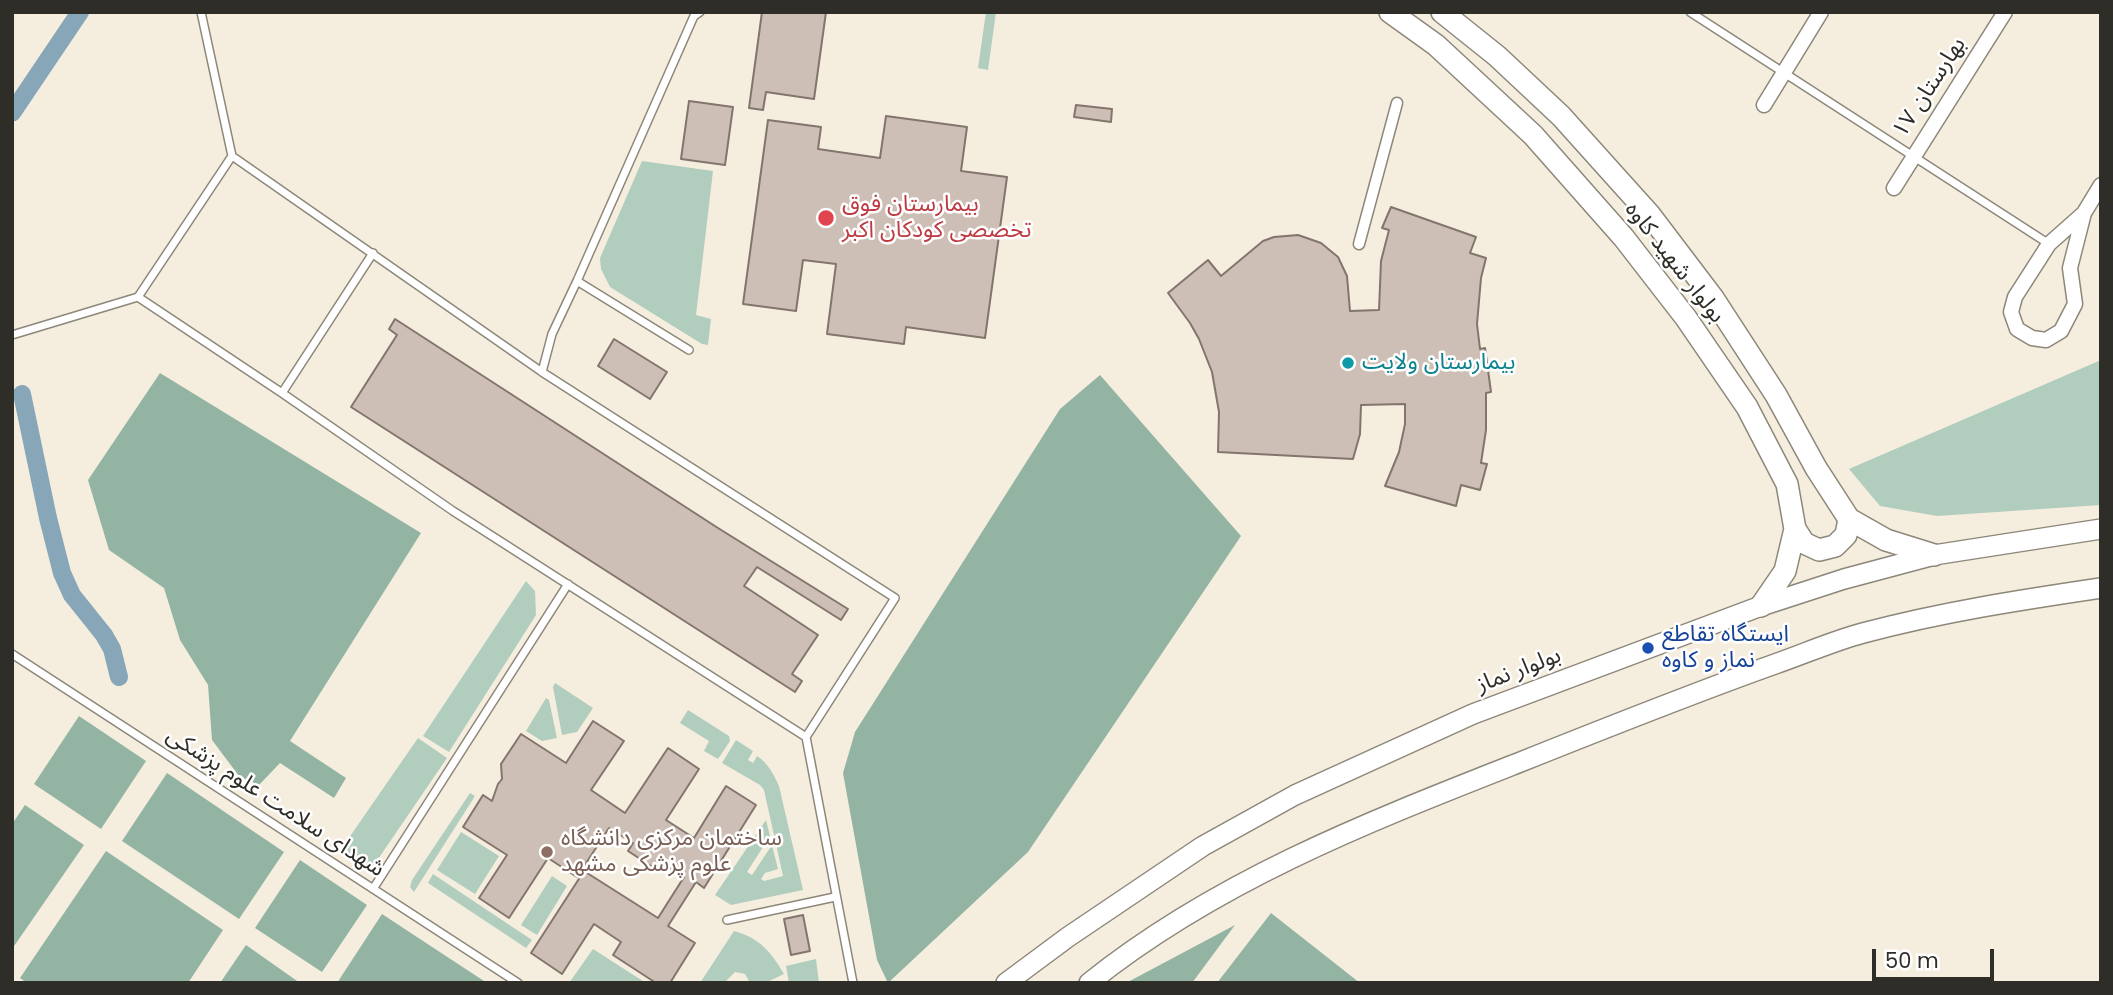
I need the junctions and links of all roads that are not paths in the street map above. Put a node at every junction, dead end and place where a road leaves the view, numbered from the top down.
1 (201, 12) edge
2 (700, 12) edge
3 (1390, 12) edge
4 (1442, 12) edge
5 (1690, 12) edge
6 (1821, 12) edge
7 (2005, 12) edge
8 (1783, 72) junction
9 (1397, 103) dead end
10 (1763, 105) dead end
11 (232, 156) junction
12 (1913, 156) junction
13 (2101, 185) edge
14 (1894, 188) dead end
15 (2084, 213) junction
16 (1359, 244) dead end
17 (2049, 244) junction
18 (373, 253) junction
19 (577, 281) junction
20 (138, 297) junction
21 (12, 335) edge
22 (689, 350) dead end
23 (542, 372) junction
24 (282, 393) junction
25 (1849, 519) junction
26 (1795, 529) junction
27 (2101, 529) edge
28 (1934, 555) junction
29 (568, 584) junction
30 (2101, 588) edge
31 (1761, 606) junction
32 (12, 654) edge
33 (806, 737) junction
34 (373, 889) junction
35 (835, 897) junction
36 (727, 920) dead end
37 (518, 983) edge
38 (853, 983) edge
39 (1006, 983) edge
40 (1089, 983) edge

1 - 11 lane
2 - 19 lane
3 - 26 main road, بولوار شهید کاوه
4 - 25 main road, بولوار شهید کاوه
5 - 8 lane
6 - 8 street
7 - 12 street, بهارستان ۱۷
8 - 10 street
8 - 12 lane
9 - 16 street
11 - 18 lane
11 - 20 lane
12 - 14 street, بهارستان ۱۷
12 - 17 lane
13 - 15 street
15 - 17 street
15 - 17 street
18 - 23 lane
18 - 24 lane
19 - 22 lane
19 - 23 lane
20 - 21 lane
20 - 24 lane
23 - 33 lane
24 - 29 lane
25 - 26 main road
25 - 28 main road, بولوار شهید کاوه
26 - 31 main road, بولوار شهید کاوه
27 - 28 main road, بولوار نماز
28 - 31 main road, بولوار نماز
29 - 33 lane
29 - 34 lane
30 - 40 main road
31 - 39 main road, بولوار نماز
32 - 34 lane, شهدای سلامت علوم پزشکی
33 - 35 lane
34 - 37 lane, شهدای سلامت علوم پزشکی
35 - 36 lane
35 - 38 lane

